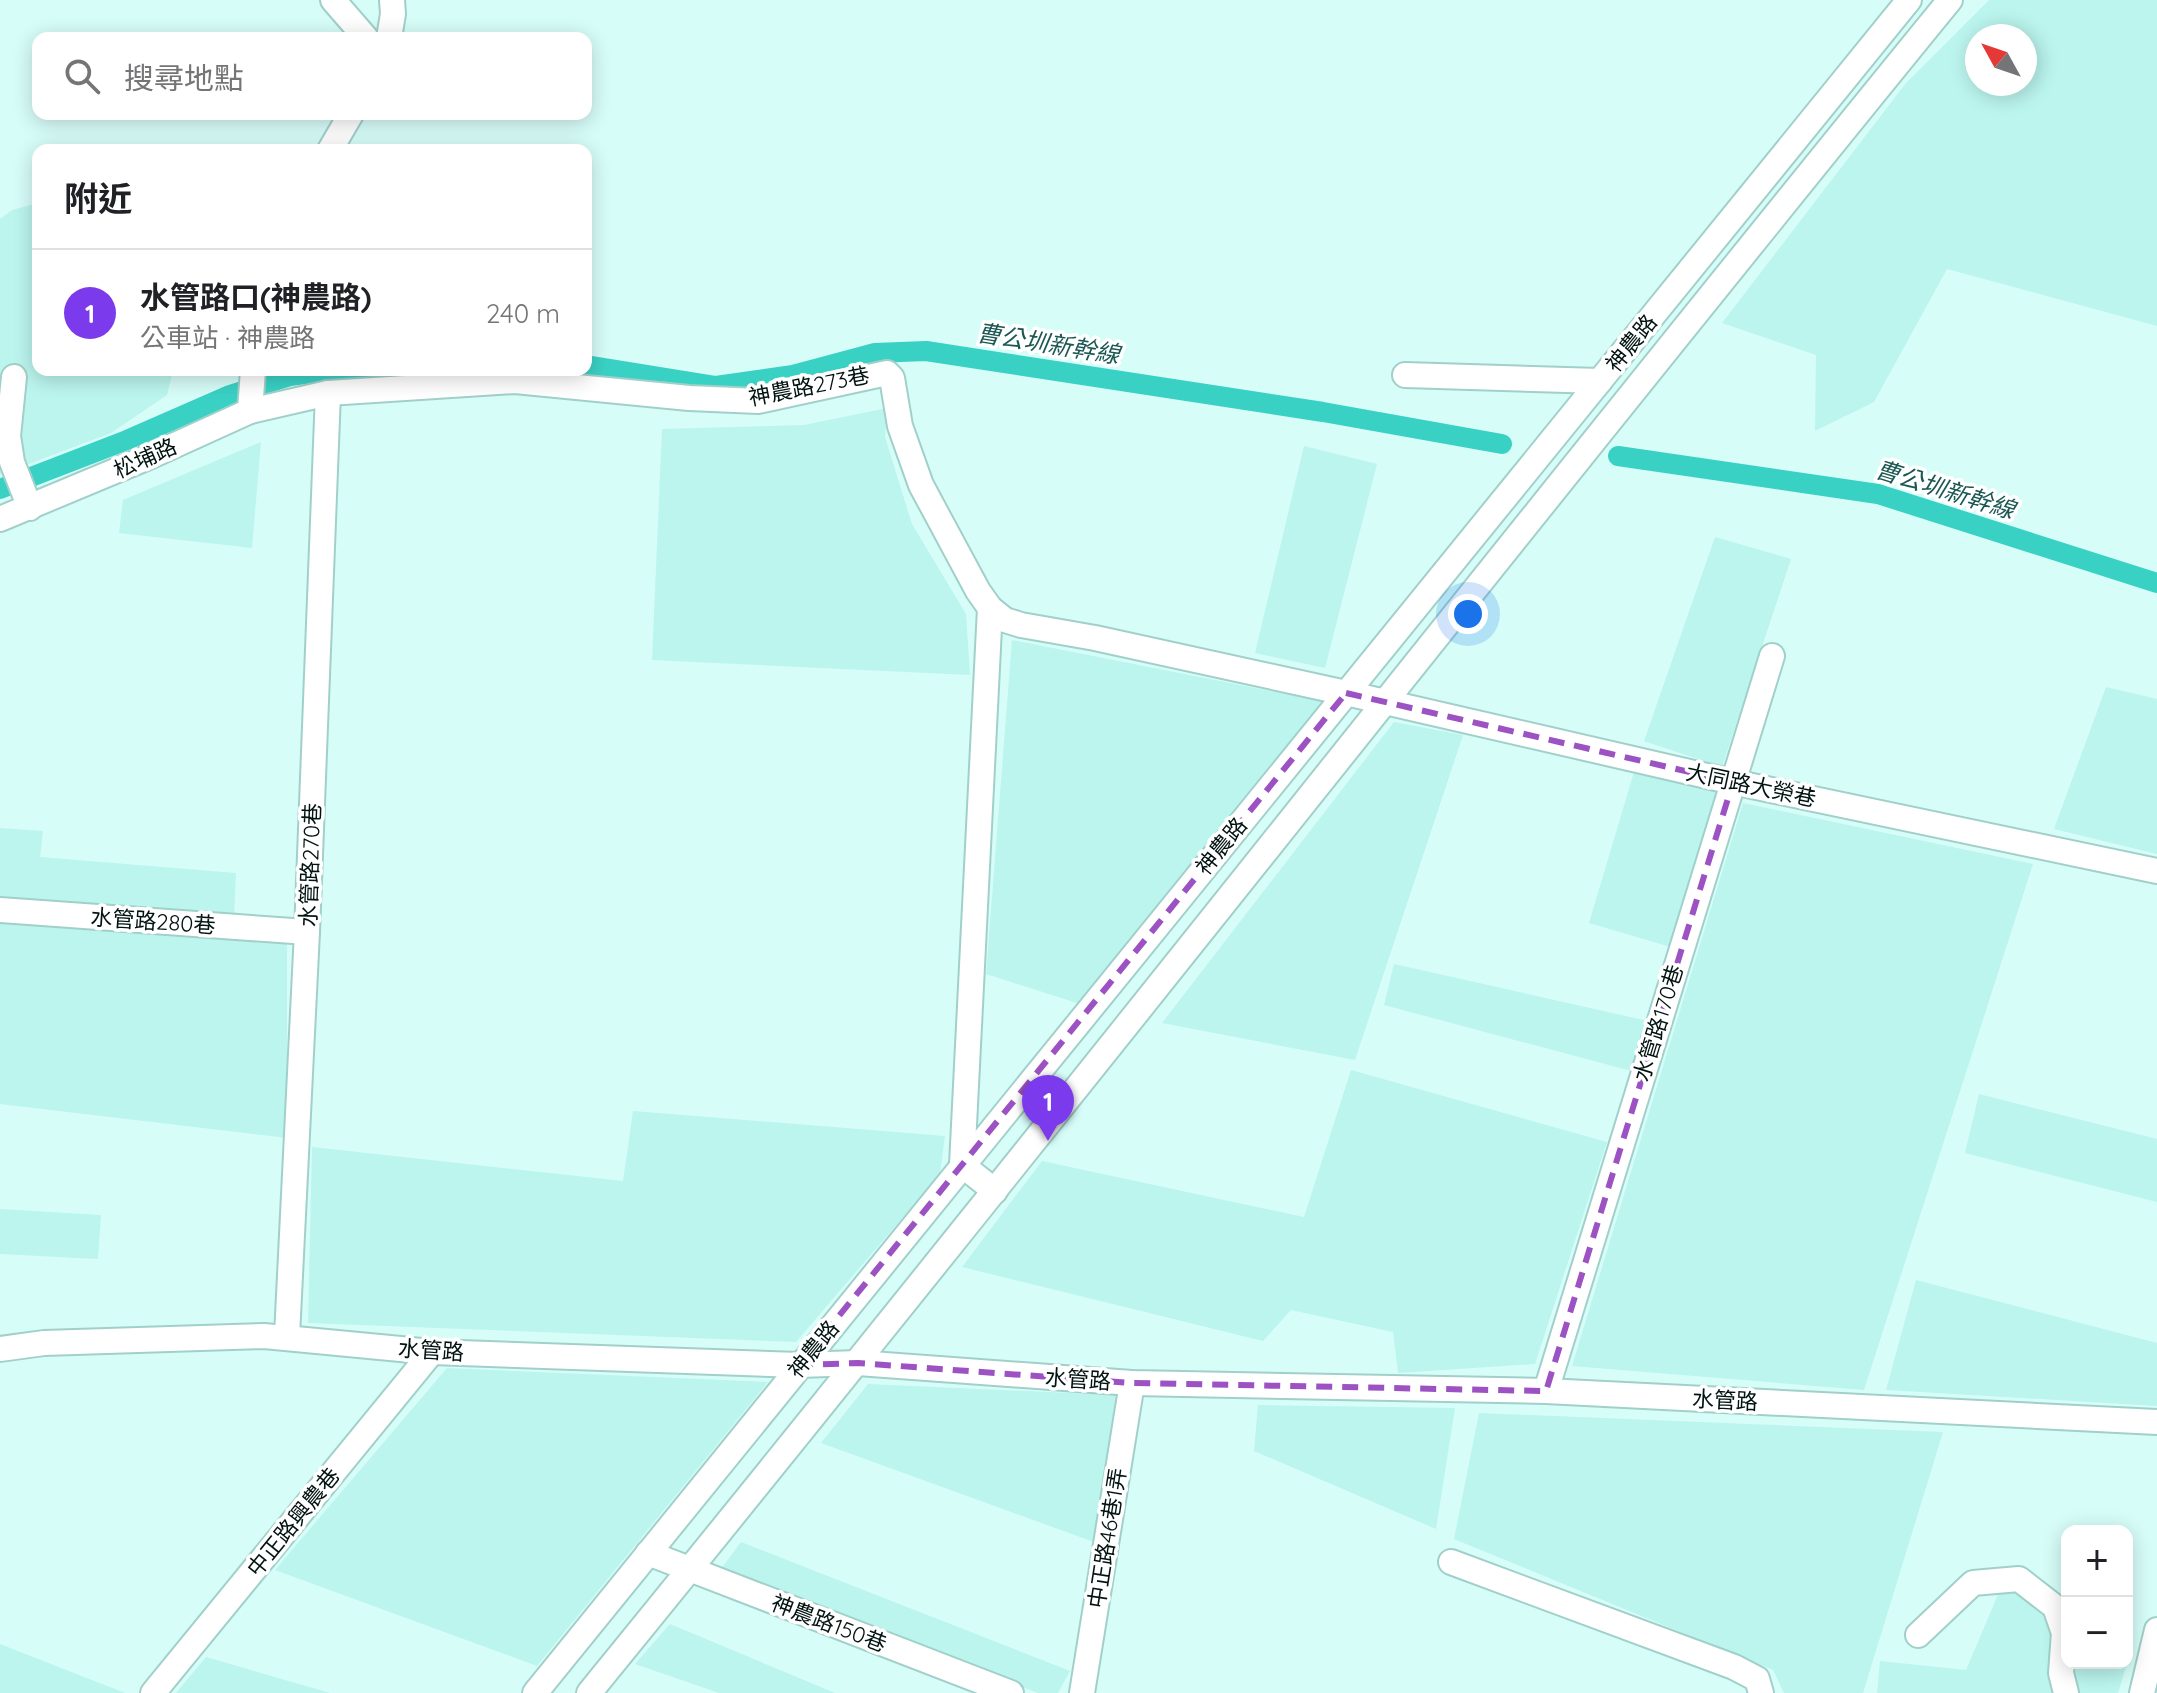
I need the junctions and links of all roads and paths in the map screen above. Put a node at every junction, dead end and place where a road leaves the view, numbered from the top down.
1 (333, 0) edge
2 (392, 0) edge
3 (1909, 0) edge
4 (1950, 0) edge
5 (361, 32) edge
6 (391, 32) edge
7 (348, 120) edge
8 (334, 144) edge
9 (1405, 375) dead end
10 (253, 376) edge
11 (14, 377) dead end
12 (1600, 381) junction
13 (328, 393) junction
14 (250, 408) junction
15 (28, 502) junction
16 (0, 519) edge
17 (990, 608) junction
18 (1772, 656) dead end
19 (1346, 693) junction
20 (1386, 702) junction
21 (1733, 782) junction
22 (2157, 871) edge
23 (0, 910) edge
24 (307, 932) junction
25 (962, 1165) junction
26 (995, 1191) junction
27 (287, 1336) junction
28 (0, 1349) edge
29 (432, 1352) junction
30 (858, 1363) junction
31 (799, 1365) junction
32 (1132, 1383) junction
33 (1546, 1391) junction
34 (2157, 1422) edge
35 (648, 1553) junction
36 (1451, 1562) dead end
37 (690, 1569) junction
38 (2157, 1630) edge
39 (1918, 1635) dead end
40 (153, 1693) edge
41 (535, 1693) edge
42 (589, 1693) edge
43 (1011, 1693) edge
44 (1082, 1693) edge
45 (1761, 1693) edge
46 (2066, 1693) edge
47 (2142, 1693) edge

1 - 5 street
2 - 6 street
3 - 12 street, 神農路
4 - 20 street, 神農路
7 - 8 street
9 - 12 street
10 - 14 street
11 - 15 street
12 - 19 street, 神農路
13 - 14 street, 神農路273巷
13 - 17 street, 神農路273巷
13 - 24 street, 水管路270巷
14 - 15 street, 松埔路
15 - 16 street, 松埔路
17 - 19 street
17 - 25 street
18 - 21 street, 水管路170巷
19 - 20 street, 大同路大榮巷
19 - 25 street, 神農路
20 - 21 street, 大同路大榮巷
20 - 26 street, 神農路
21 - 22 street, 大同路大榮巷
21 - 33 street, 水管路170巷
23 - 24 street, 水管路280巷
24 - 27 street, 水管路270巷
25 - 26 street
25 - 31 street, 神農路
26 - 30 street, 神農路
27 - 28 street, 水管路
27 - 29 street, 水管路
29 - 31 street, 水管路
29 - 40 street, 中正路興農巷
30 - 31 street, 水管路
30 - 32 street, 水管路
30 - 37 street, 神農路
31 - 35 street, 神農路
32 - 33 street, 水管路
32 - 44 street, 中正路46巷1弄
33 - 34 street, 水管路
35 - 37 street, 神農路150巷
35 - 41 street, 神農路
36 - 45 street
37 - 42 street, 神農路
37 - 43 street, 神農路150巷
38 - 47 street
39 - 46 street

